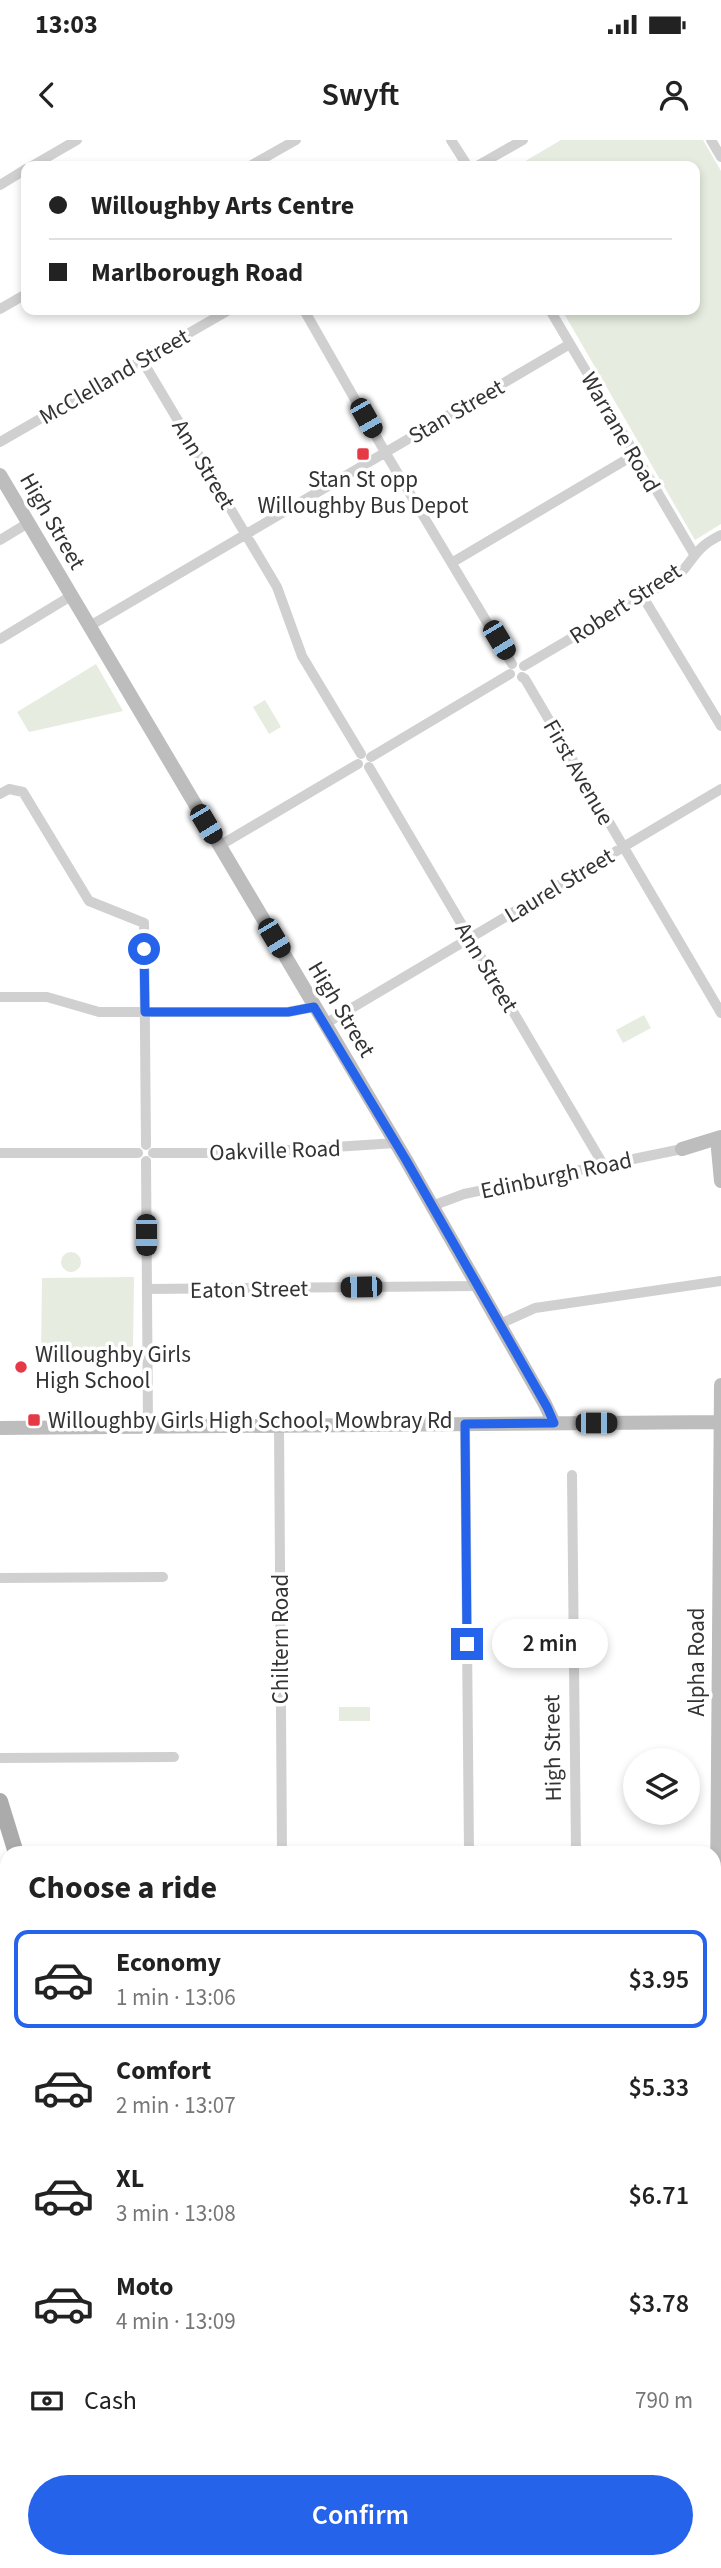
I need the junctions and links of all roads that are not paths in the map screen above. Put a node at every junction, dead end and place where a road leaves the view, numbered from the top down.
1 (77, 140) edge
2 (296, 140) edge
3 (451, 140) edge
4 (523, 140) edge
5 (711, 140) edge
6 (721, 157) edge
7 (41, 161) edge
8 (259, 161) edge
9 (462, 161) edge
10 (486, 161) edge
11 (21, 172) edge
12 (0, 185) edge
13 (21, 297) edge
14 (0, 309) edge
15 (220, 315) edge
16 (307, 315) edge
17 (553, 315) edge
18 (570, 344) junction
19 (142, 360) junction
20 (0, 442) edge
21 (386, 452) junction
22 (634, 455) junction
23 (0, 475) edge
24 (28, 523) junction
25 (245, 533) junction
26 (721, 535) edge
27 (0, 540) edge
28 (694, 554) junction
29 (453, 562) junction
30 (71, 596) junction
31 (643, 597) junction
32 (88, 626) junction
33 (0, 639) edge
34 (517, 671) junction
35 (721, 726) edge
36 (365, 761) junction
37 (721, 789) edge
38 (0, 794) edge
39 (219, 846) junction
40 (622, 847) junction
41 (470, 938) junction
42 (0, 997) edge
43 (314, 1007) junction
44 (145, 1012) junction
45 (721, 1013) edge
46 (325, 1024) junction
47 (721, 1137) edge
48 (396, 1143) junction
49 (721, 1143) edge
50 (699, 1148) junction
51 (682, 1149) junction
52 (0, 1153) edge
53 (146, 1153) junction
54 (720, 1158) edge
55 (604, 1166) junction
56 (721, 1181) edge
57 (432, 1206) junction
58 (721, 1281) edge
59 (478, 1286) junction
60 (146, 1289) junction
61 (500, 1324) junction
62 (721, 1385) edge
63 (721, 1422) edge
64 (554, 1423) junction
65 (465, 1424) junction
66 (279, 1426) junction
67 (148, 1427) junction
68 (0, 1428) edge
69 (572, 1475) dead end
70 (163, 1577) dead end
71 (0, 1578) edge
72 (720, 1735) edge
73 (174, 1757) dead end
74 (0, 1758) edge
75 (0, 1801) edge
76 (14, 1846) edge
77 (282, 1846) edge
78 (469, 1846) edge
79 (576, 1846) edge
80 (717, 1846) edge

1 - 7 street
2 - 8 street
3 - 9 street
4 - 10 street
5 - 6 street
11 - 12 street
13 - 14 street
15 - 19 street, McClelland Street
16 - 21 street, First Avenue
17 - 18 street, Warrane Road
18 - 21 street, Stan Street
18 - 22 street, Warrane Road
19 - 20 street, McClelland Street
19 - 25 street, Ann Street
21 - 25 street, Stan Street
21 - 29 street, First Avenue
22 - 28 street, Warrane Road
22 - 29 street
23 - 24 main road, High Street
24 - 27 street
24 - 30 main road, High Street
25 - 32 street, Stan Street
25 - 36 street, Ann Street
26 - 28 street, Robert Street
28 - 31 street, Robert Street
29 - 34 street, First Avenue
30 - 32 main road, High Street
30 - 33 street
31 - 34 street, Robert Street
31 - 35 street
32 - 39 main road, High Street
34 - 36 street, Robert Street
34 - 40 street, First Avenue
36 - 39 street, Robert Street
36 - 41 street, Ann Street
37 - 40 street, Laurel Street
38 - 44 street
39 - 43 main road, High Street
40 - 41 street, Laurel Street
40 - 45 street, First Avenue
41 - 46 street, Laurel Street
41 - 55 street, Ann Street
42 - 44 street
43 - 44 street
43 - 46 main road, High Street
44 - 53 street
46 - 48 main road, High Street
47 - 51 main road
48 - 53 street, Oakville Road
48 - 57 main road, High Street
49 - 50 main road
49 - 54 main road
50 - 51 main road
50 - 54 main road
51 - 55 street, Edinburgh Road
52 - 53 street, Oakville Road
53 - 60 street
54 - 56 main road
55 - 57 street, Edinburgh Road
57 - 59 main road, High Street
58 - 61 street
59 - 60 street, Eaton Street
59 - 61 main road, High Street
60 - 67 street
61 - 64 main road, High Street
62 - 63 main road, Alpha Road
63 - 64 main road
63 - 72 main road, Alpha Road
64 - 65 main road
65 - 66 main road
65 - 78 street
66 - 67 main road
66 - 77 street, Chiltern Road
67 - 68 main road
69 - 79 street, High Street
70 - 71 street
72 - 80 main road, Alpha Road
73 - 74 street
75 - 76 main road

